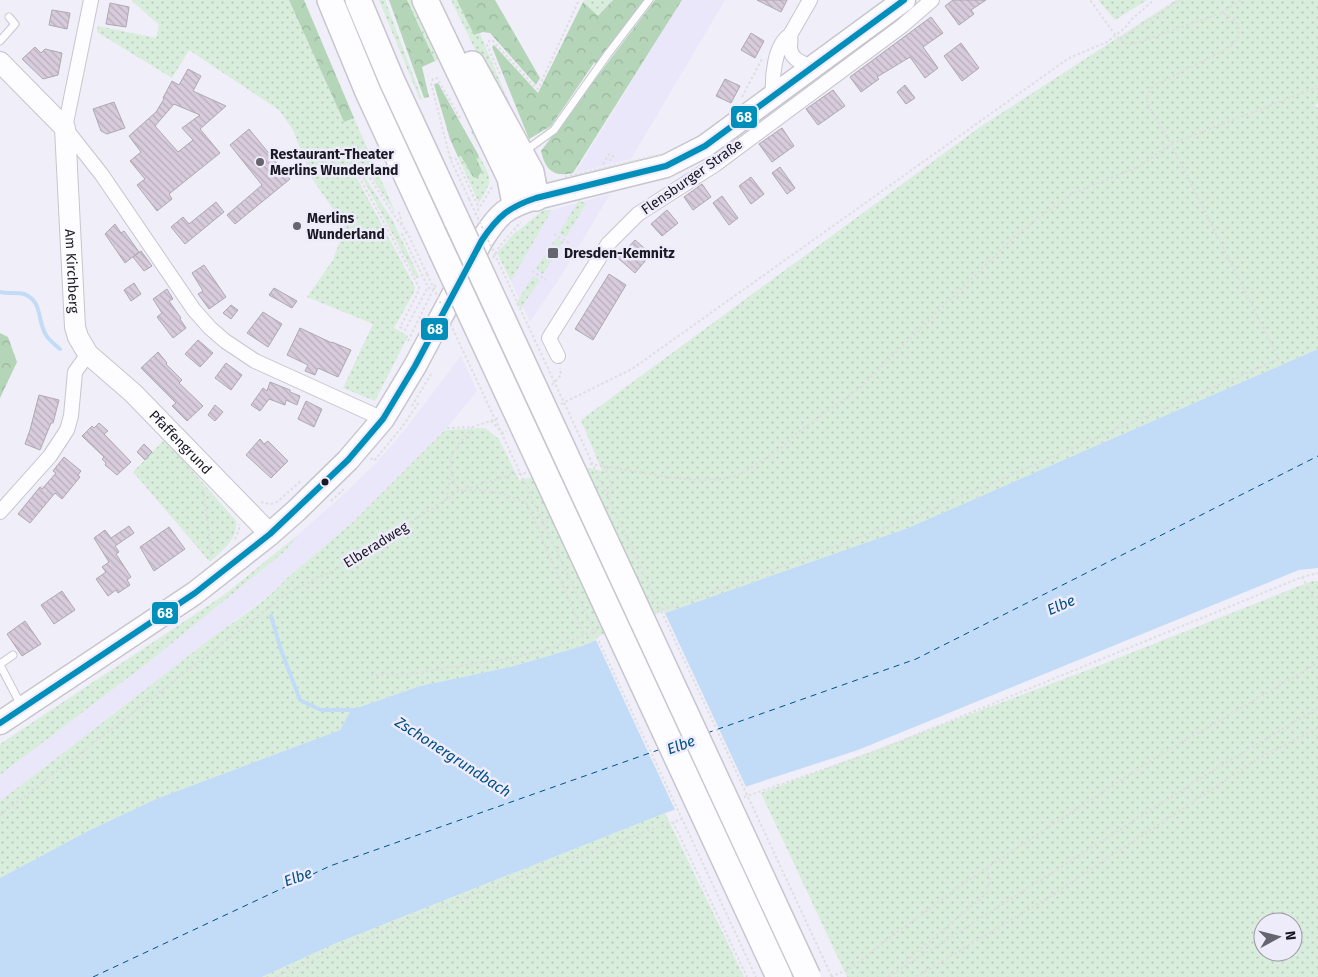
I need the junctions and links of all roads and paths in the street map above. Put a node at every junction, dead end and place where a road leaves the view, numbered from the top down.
1 (91, 0) edge
2 (330, 0) edge
3 (358, 0) edge
4 (425, 0) edge
5 (443, 0) edge
6 (579, 0) edge
7 (650, 0) edge
8 (810, 0) edge
9 (904, 0) edge
10 (932, 0) edge
11 (1090, 0) edge
12 (1154, 0) edge
13 (1180, 0) edge
14 (1241, 0) edge
15 (1222, 13) junction
16 (9, 17) dead end
17 (790, 35) junction
18 (1116, 36) junction
19 (1120, 39) junction
20 (0, 41) edge
21 (763, 58) dead end
22 (0, 62) edge
23 (812, 67) junction
24 (502, 80) dead end
25 (1318, 87) edge
26 (773, 95) junction
27 (740, 100) dead end
28 (461, 119) dead end
29 (65, 128) junction
30 (1171, 144) junction
31 (450, 158) junction
32 (664, 160) junction
33 (508, 162) junction
34 (603, 163) dead end
35 (605, 170) dead end
36 (544, 193) junction
37 (399, 212) dead end
38 (402, 225) junction
39 (407, 232) junction
40 (554, 234) dead end
41 (569, 243) dead end
42 (532, 271) dead end
43 (546, 280) dead end
44 (428, 287) junction
45 (432, 290) dead end
46 (88, 354) junction
47 (558, 356) dead end
48 (580, 395) dead end
49 (418, 404) dead end
50 (383, 419) junction
51 (448, 428) dead end
52 (374, 461) dead end
53 (590, 464) dead end
54 (207, 470) junction
55 (529, 472) dead end
56 (451, 474) junction
57 (41, 486) dead end
58 (46, 491) dead end
59 (459, 491) junction
60 (446, 500) junction
61 (0, 512) edge
62 (270, 534) junction
63 (213, 562) dead end
64 (1318, 573) edge
65 (1302, 577) junction
66 (1318, 598) edge
67 (656, 611) dead end
68 (602, 628) dead end
69 (584, 634) junction
70 (13, 655) dead end
71 (1318, 663) edge
72 (0, 664) edge
73 (371, 675) dead end
74 (23, 707) junction
75 (1318, 708) edge
76 (0, 723) edge
77 (1318, 728) edge
78 (758, 793) dead end
79 (0, 815) edge
80 (986, 868) junction
81 (897, 973) junction
82 (836, 974) junction
83 (275, 977) edge
84 (747, 977) edge
85 (756, 977) edge
86 (779, 977) edge
87 (808, 977) edge
88 (832, 977) edge
89 (838, 977) edge
90 (888, 977) edge
91 (895, 977) edge
92 (916, 977) edge

1 - 29 street, Am Kirchberg
2 - 86 highway, bridge
3 - 87 highway, bridge
4 - 33 highway
5 - 33 highway
6 - 24 path
7 - 33 lane
8 - 17 street
9 - 23 main road
10 - 47 street, Flensburger Straße
11 - 18 path
12 - 18 path
13 - 19 path
14 - 15 path
15 - 19 path
15 - 30 path
16 - 20 lane
17 - 23 street
17 - 26 street
18 - 19 path
18 - 48 path
21 - 27 path
22 - 29 street
23 - 26 main road
25 - 30 path
26 - 32 main road
28 - 31 path
29 - 46 street, Am Kirchberg
29 - 50 street
30 - 53 path
30 - 67 path
31 - 33 path
31 - 88 path, bridge
32 - 36 main road
32 - 36 path, bridge
33 - 36 highway
34 - 35 path
36 - 50 main road
37 - 38 path
38 - 39 path
38 - 44 path
39 - 44 path
39 - 85 path, bridge
40 - 41 path
42 - 43 path
44 - 45 path
46 - 54 street, Pfaffengrund
46 - 61 street
49 - 52 path
50 - 62 main road
51 - 56 path
54 - 62 street, Pfaffengrund
54 - 63 path
55 - 59 path
56 - 59 path
56 - 60 path
57 - 58 path
59 - 60 path, Elberadweg
59 - 69 path
60 - 79 path, Elberadweg
62 - 74 main road
64 - 65 path
65 - 66 path
65 - 78 path
68 - 69 path
69 - 73 path
70 - 72 lane
71 - 80 path
72 - 74 lane
74 - 76 main road
75 - 81 path
77 - 92 path
80 - 81 path
80 - 82 path
81 - 90 path
81 - 91 path
82 - 88 path
82 - 89 path
83 - 84 path

